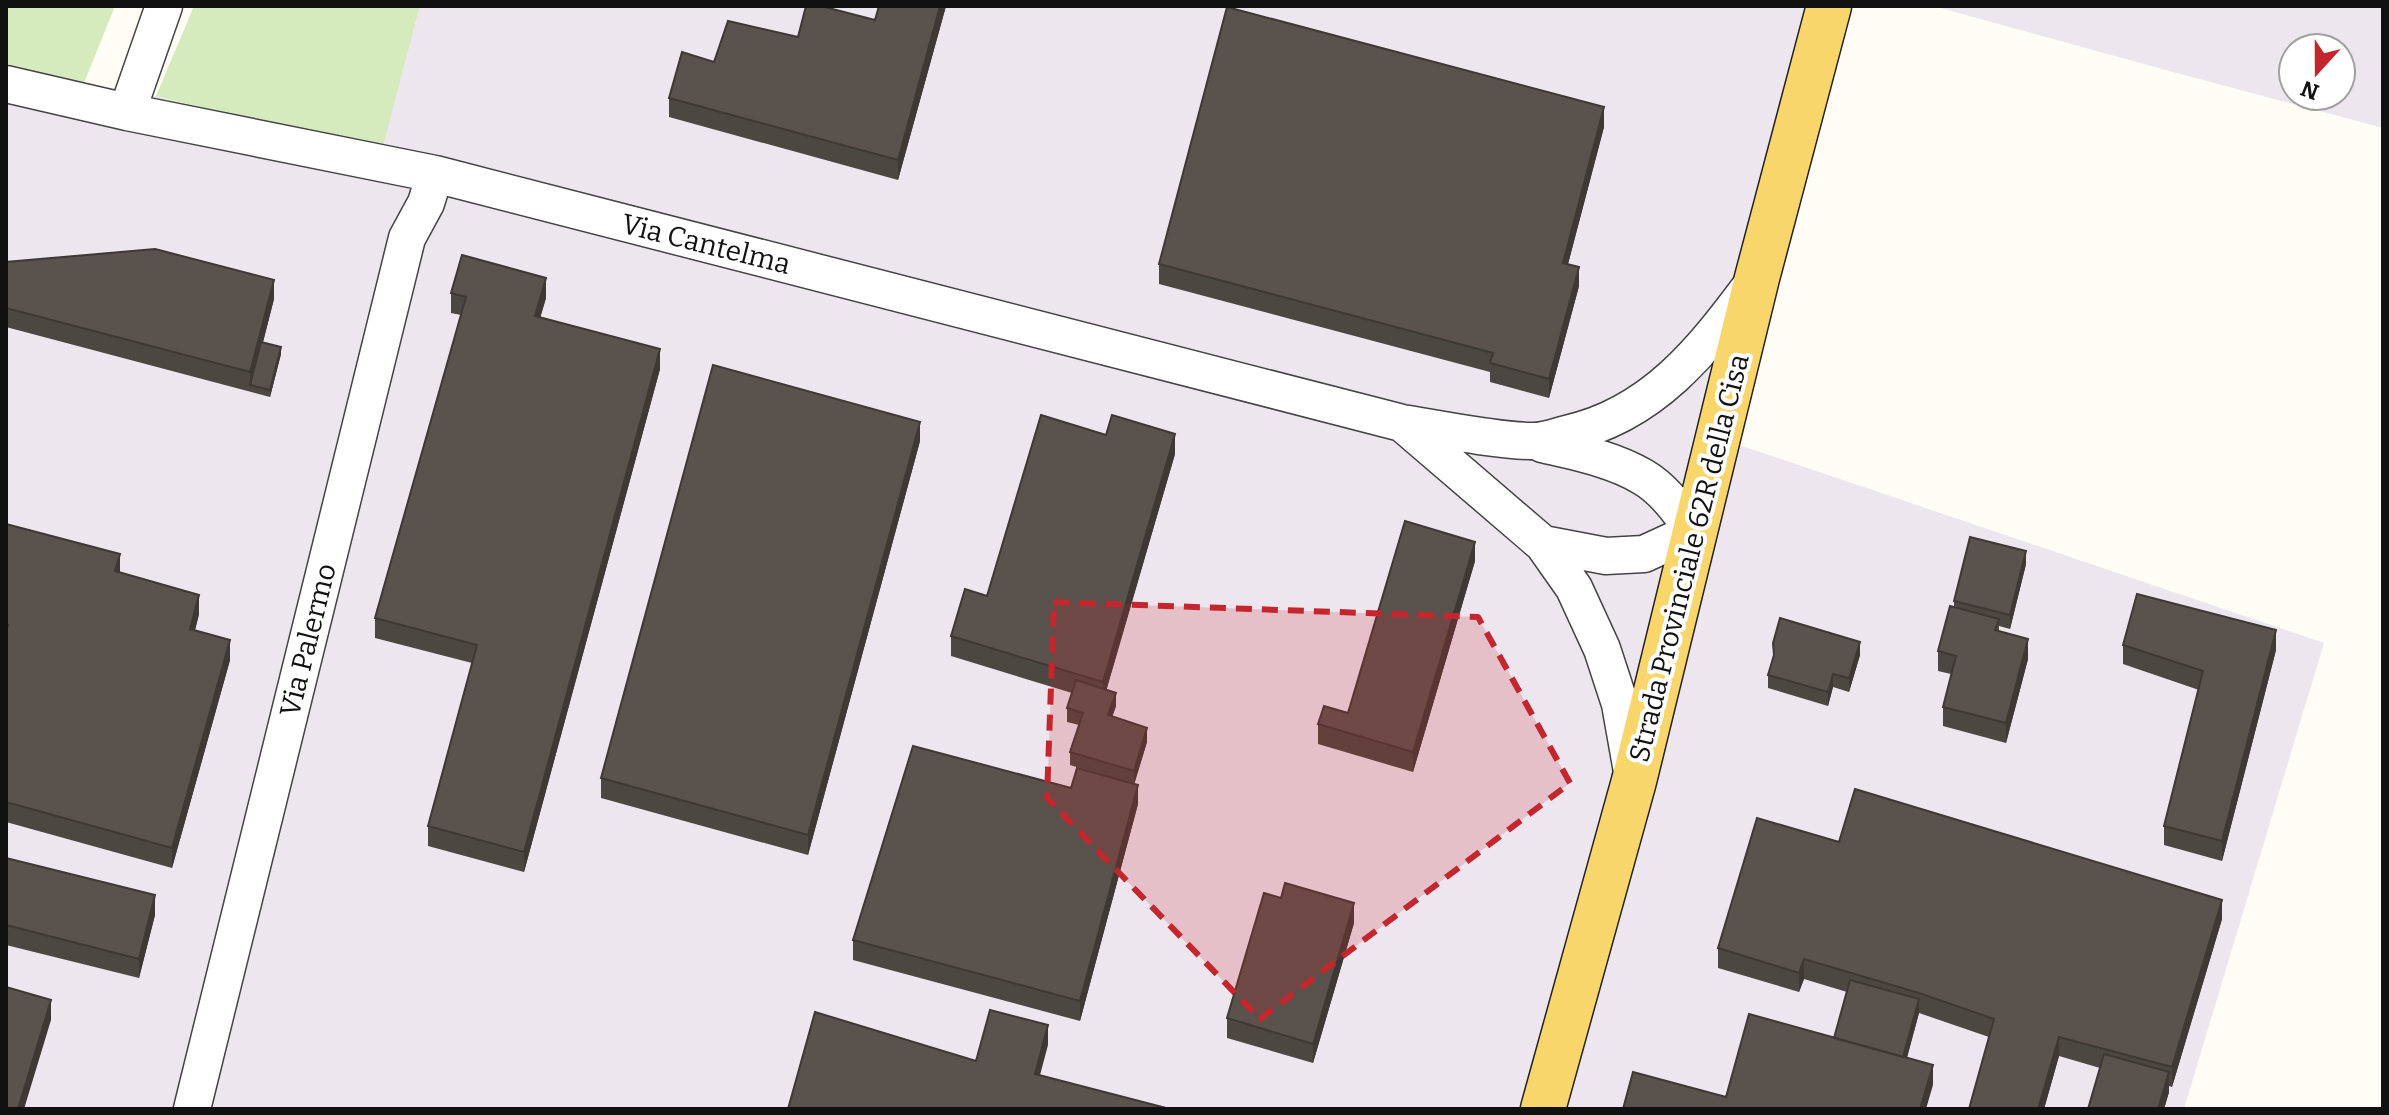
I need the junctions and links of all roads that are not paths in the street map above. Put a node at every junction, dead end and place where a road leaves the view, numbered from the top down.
1 (164, 6) edge
2 (1829, 6) edge
3 (6, 84) edge
4 (127, 112) junction
5 (435, 174) junction
6 (1757, 278) junction
7 (1402, 423) junction
8 (1533, 442) junction
9 (1694, 531) junction
10 (1543, 544) junction
11 (1634, 781) junction
12 (192, 1109) edge
13 (1543, 1109) edge

1 - 4 street
2 - 6 main road, Strada Provinciale 62R della Cisa
3 - 4 street, Via Cantelma
4 - 5 street, Via Cantelma
5 - 7 street, Via Cantelma
5 - 12 street, Via Palermo
6 - 8 street
6 - 9 main road, Strada Provinciale 62R della Cisa
7 - 8 street, Via Cantelma
7 - 10 street
8 - 9 street, Via Cantelma
9 - 10 street
9 - 11 main road, Strada Provinciale 62R della Cisa
10 - 11 street
11 - 13 main road, Strada Provinciale 62R della Cisa

